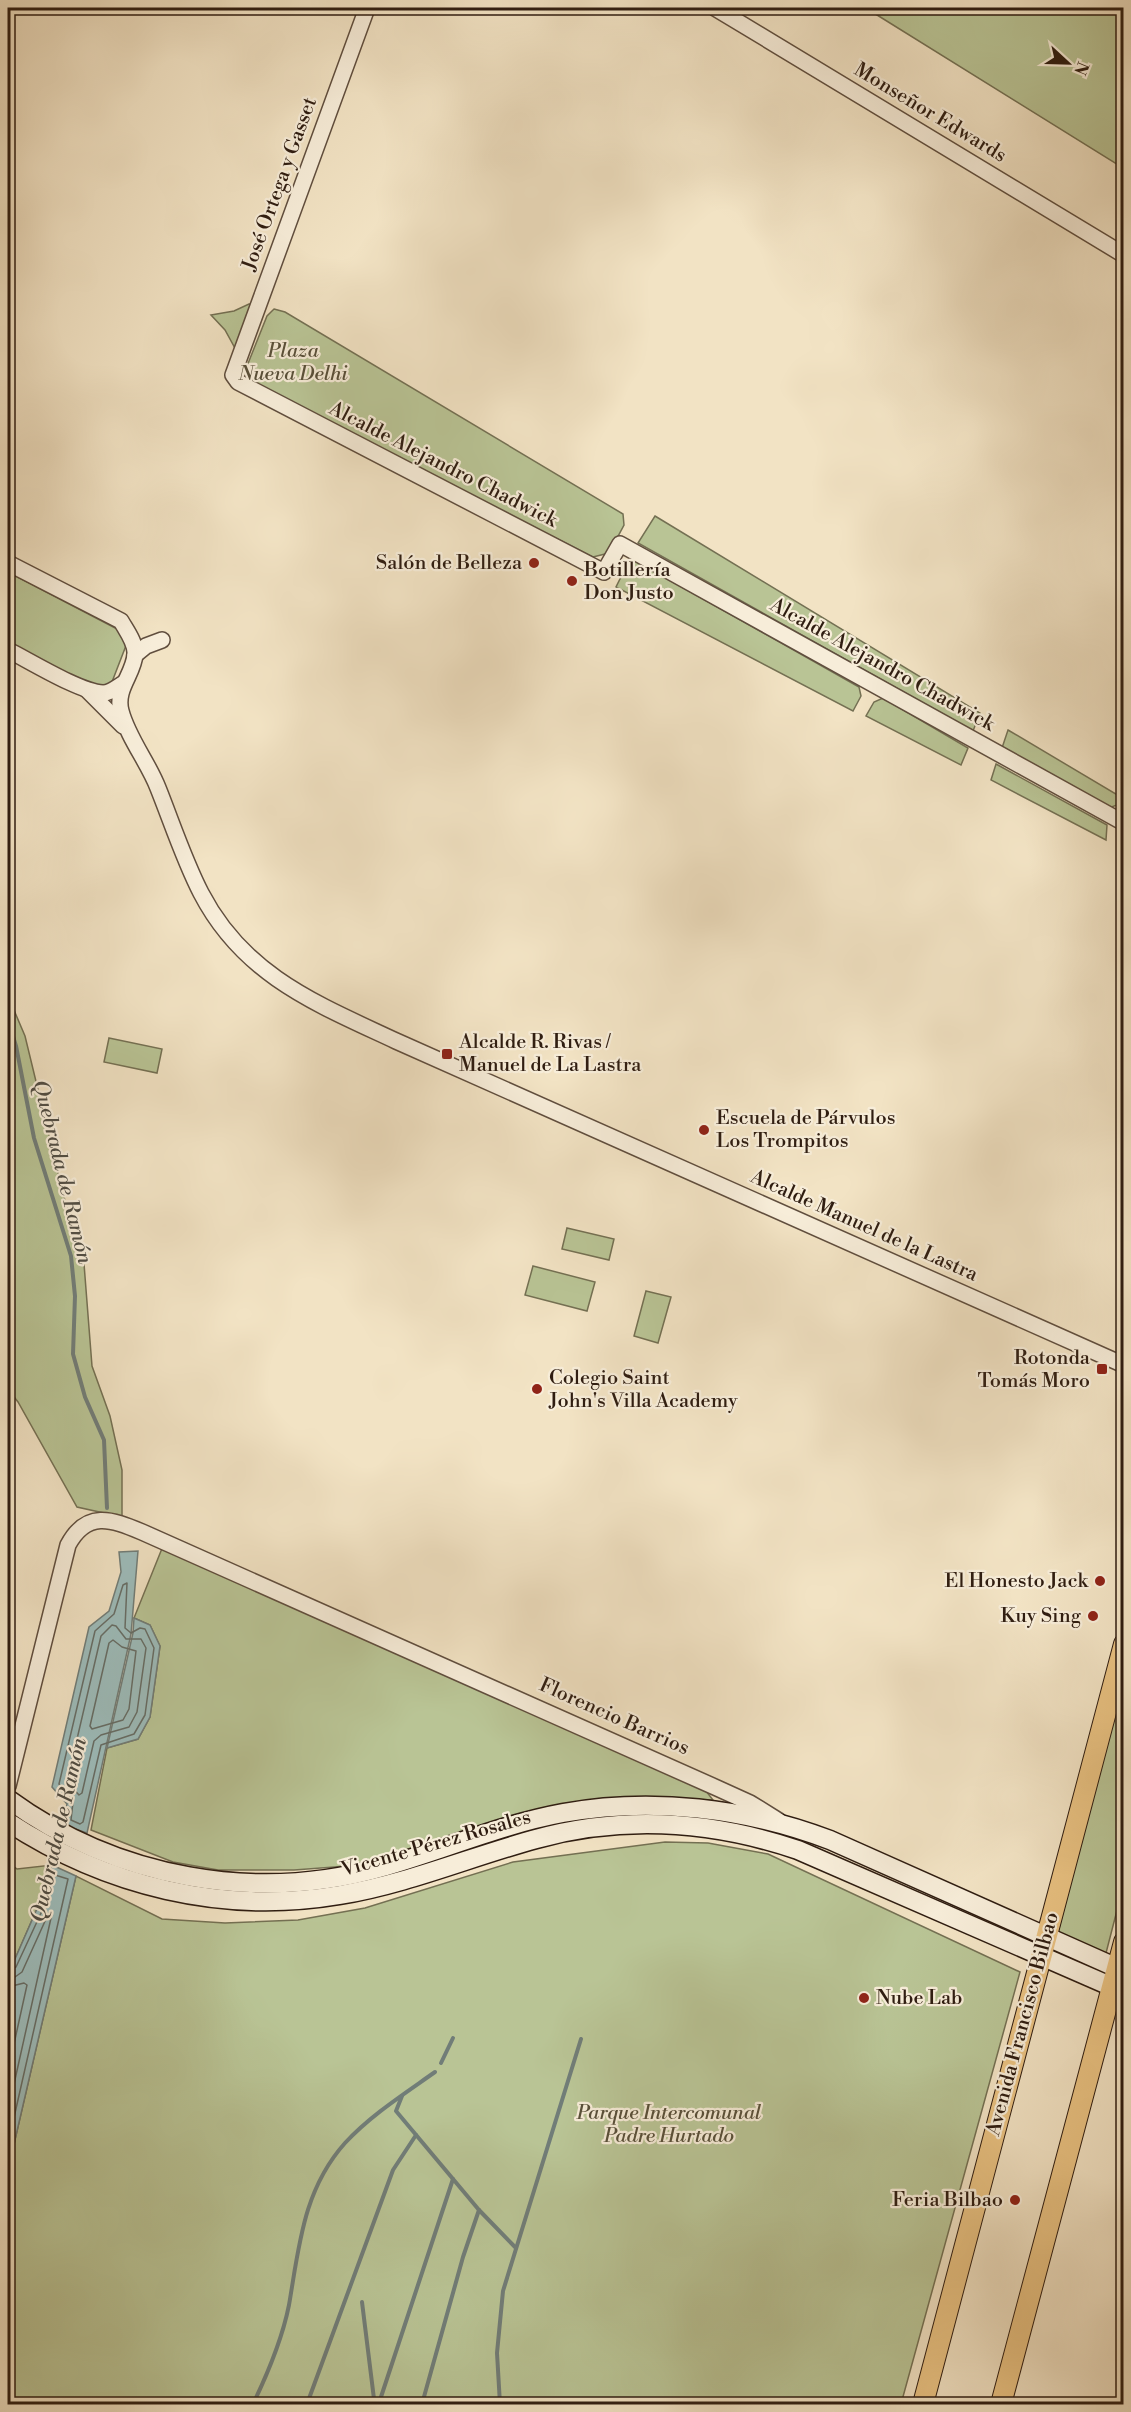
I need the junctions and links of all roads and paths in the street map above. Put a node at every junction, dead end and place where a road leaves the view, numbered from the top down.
1 (367, 8) edge
2 (716, 8) edge
3 (1124, 255) edge
4 (233, 375) joint
5 (8, 563) edge
6 (162, 640) dead end
7 (8, 650) edge
8 (135, 655) junction
9 (124, 683) junction
10 (85, 688) junction
11 (129, 732) junction
12 (1124, 823) edge
13 (1120, 1362) edge
14 (1124, 1644) edge
15 (8, 1786) edge
16 (8, 1799) edge
17 (8, 1822) edge
18 (781, 1823) junction
19 (1046, 1936) junction
20 (1124, 1942) edge
21 (1041, 1956) junction
22 (1119, 1980) edge
23 (923, 2404) edge
24 (1001, 2404) edge

1 - 4 street, José Ortega y Gasset
2 - 3 street, Monseñor Edwards
4 - 12 street, Alcalde Alejandro Chadwick
5 - 8 street
6 - 8 street
7 - 10 street
8 - 9 street
9 - 10 street
9 - 11 street
10 - 11 street
11 - 13 street, Alcalde Manuel de la Lastra
14 - 19 main road, Avenida Francisco Bilbao
15 - 18 street, Florencio Barrios
16 - 18 main road, Vicente Pérez Rosales
17 - 21 main road, Vicente Pérez Rosales
18 - 19 main road, Florencio Barrios
19 - 21 main road, Avenida Francisco Bilbao
19 - 22 main road, Florencio Barrios
20 - 22 main road
21 - 22 main road
21 - 23 main road, Avenida Francisco Bilbao
22 - 24 main road

